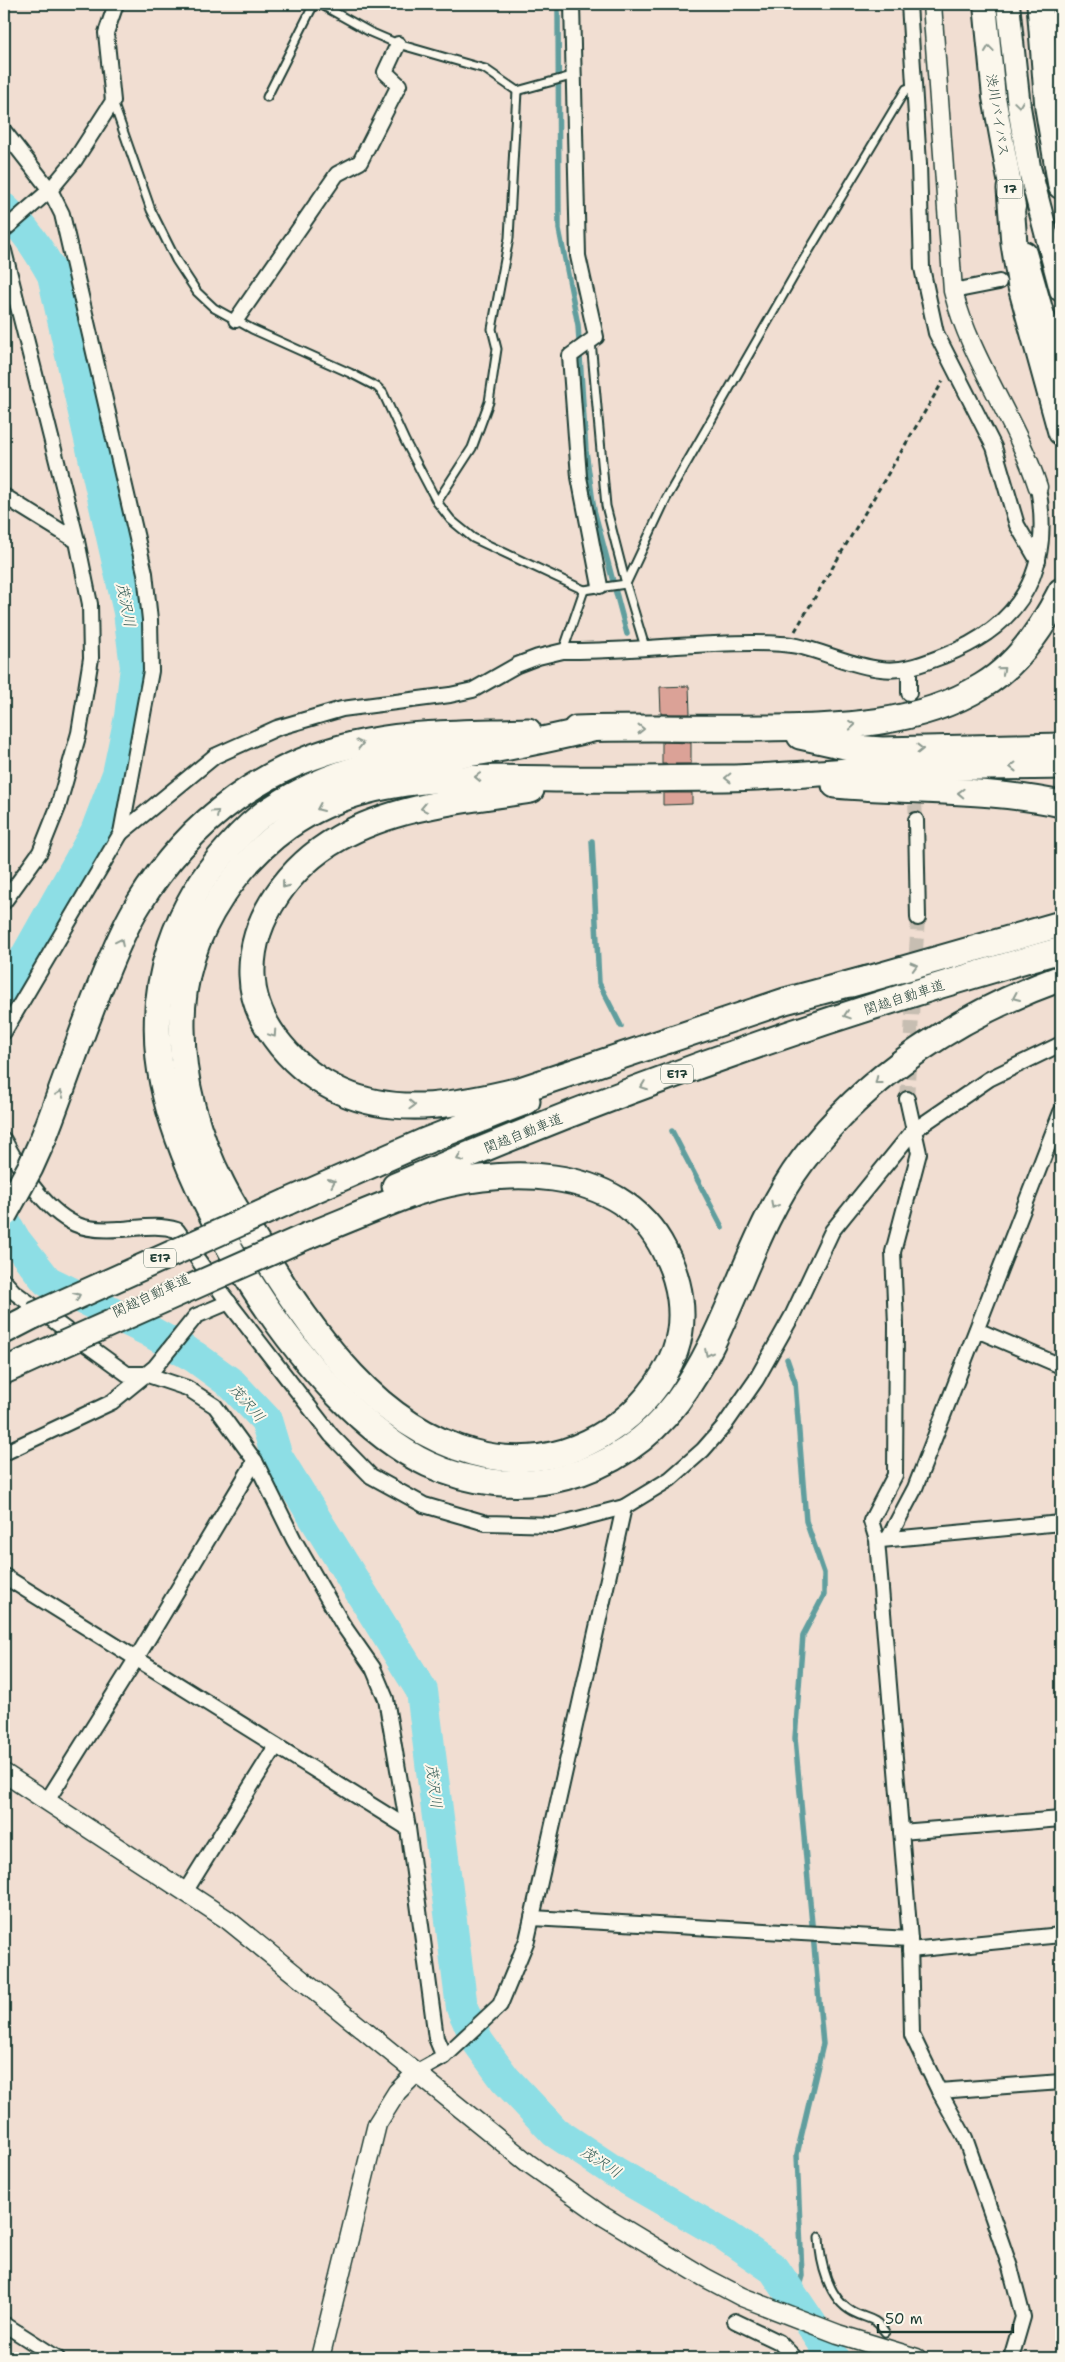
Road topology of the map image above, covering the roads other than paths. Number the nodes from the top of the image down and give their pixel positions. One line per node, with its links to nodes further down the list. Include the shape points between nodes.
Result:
1 (116, 4): 15 (street, via 106,33)
2 (314, 4): 14 (lane)
3 (320, 4): 10 (lane)
4 (572, 4): 11 (street)
5 (909, 4): 12 (street)
6 (932, 4): 24 (street)
7 (985, 4): 18 (highway, 渋川バイパス / 17, one-way to 7, via 994,97)
8 (1008, 4): 23 (highway, 渋川バイパス / 17, one-way to 23, via 1029,166)
9 (1040, 4): 17 (highway, via 1048,108)
10 (398, 44): 13 (lane, via 485,69); 25 (street, via 385,72 399,85 360,162 337,174)
11 (573, 75): 13 (lane); 26 (street, via 578,256 596,338)
12 (914, 86): 33 (street, via 922,268 936,333 994,447 1017,525); 34 (lane, via 906,89 798,269 666,499)
13 (517, 91): 31 (lane, via 509,238 492,329 497,349 489,402 472,448)
14 (267, 97)
15 (113, 101): 19 (street, via 74,160); 25 (lane, via 150,210 176,260 197,292 214,308)
16 (4, 131): 19 (street)
17 (1061, 186)
18 (1010, 189): 27 (highway, 渋川バイパス / 17, via 1019,232); 28 (highway, via 1021,288)
19 (47, 192): 20 (street); 50 (street, via 62,214 145,573 151,671)
20 (6, 228)
21 (4, 251): 32 (street)
22 (999, 282): 24 (street)
23 (1061, 290)
24 (953, 291): 29 (street, via 960,317 1028,456)
25 (236, 320): 31 (lane, via 377,387 383,393)
26 (591, 341): 34 (lane, via 606,506); 35 (street, via 570,356 579,477)
27 (1061, 368)
28 (1061, 432)
29 (1038, 487): 33 (street, via 1042,511)
30 (4, 496): 32 (street)
31 (437, 502): 36 (lane, via 451,520 473,538)
32 (77, 541): 51 (street, via 90,604 91,658 79,733 58,807 40,852)
33 (1038, 561): 40 (street, via 1031,581 998,626 970,646)
34 (625, 584): 35 (lane); 38 (lane)
35 (601, 586): 36 (lane)
36 (584, 590): 39 (lane)
37 (1061, 591): 42 (highway, one-way to 37, via 854,725 924,712 956,700 1007,666 1045,619)
38 (645, 646): 39 (street); 40 (street, via 787,645 856,665 882,670)
39 (563, 651): 50 (street, via 517,665 473,690 342,709 277,728 215,756)
40 (909, 669): 41 (street)
41 (909, 693)
42 (768, 728): 43 (highway, one-way to 42); 44 (highway, one-way to 44, via 828,743 882,750)
43 (592, 729): 55 (highway, one-way to 43, via 996,1006 945,1034 862,1093 828,1127 774,1204 703,1365 657,1427 627,1450 598,1466 562,1478 496,1483 463,1477 429,1464 396,1446 340,1399 314,1371 255,1289 229,1245 186,1159 163,1090 158,1053 161,974 185,908 210,869 242,832 268,810 301,791 340,774 379,763 496,750); 63 (highway, one-way to 43, bridge, via 43,1139 89,1014 137,906 163,868 219,810 251,786 286,767 325,752 367,742 476,733)
44 (1061, 746)
45 (1061, 766): 46 (highway, one-way to 46, via 886,769)
46 (762, 778): 47 (highway, one-way to 47); 48 (highway, one-way to 46, via 1035,798 887,790)
47 (593, 779): 56 (highway, one-way to 56, via 411,810 338,838 309,859 285,883 266,913 255,942 252,976 258,1006 272,1034 290,1056 314,1077 343,1093 408,1106 442,1106 520,1090 785,1001); 64 (highway, one-way to 64, via 466,776 385,785 346,796 279,832 253,855 210,913 187,975 182,1009 182,1044 195,1118 222,1184 278,1278 333,1355 390,1411 450,1447 513,1459 544,1457 574,1450 622,1422 643,1403 659,1380 675,1350 681,1322 680,1296 672,1265 658,1237 639,1214 614,1196 589,1185 528,1177 461,1182 418,1192)
48 (1061, 804)
49 (916, 820): 52 (street)
50 (121, 834): 57 (street)
51 (4, 902)
52 (918, 918)
53 (1061, 924): 56 (highway, 関越自動車道 / E17, one-way to 53)
54 (1061, 950): 64 (highway, 関越自動車道 / E17, one-way to 64, via 968,976 731,1054 440,1166)
55 (1061, 978)
56 (867, 979): 68 (highway, 関越自動車道 / E17, one-way to 56, bridge, via 423,1142 723,1028)
57 (4, 1032)
58 (1061, 1044): 61 (street, via 989,1079)
59 (907, 1099): 61 (street)
60 (1060, 1122): 67 (street)
61 (913, 1131): 76 (street, via 832,1231 792,1316 756,1380 724,1426 670,1479); 78 (street, via 919,1153 893,1252 895,1475 870,1521)
62 (4, 1140): 66 (street, via 35,1189 55,1211 75,1224 93,1229 151,1225 177,1230)
63 (4, 1215)
64 (305, 1231): 69 (highway, 関越自動車道 / E17)
65 (4, 1281): 73 (street, via 14,1292 127,1374)
66 (229, 1302): 73 (street, via 196,1316); 76 (street, via 330,1435 371,1476 424,1505 486,1523 555,1525)
67 (977, 1330): 71 (street); 78 (street, via 916,1488)
68 (4, 1331)
69 (58, 1343): 70 (highway, 関越自動車道 / E17); 72 (highway)
70 (4, 1366)
71 (1061, 1366)
72 (4, 1371)
73 (150, 1371): 74 (street, via 112,1402); 75 (street, via 187,1388 215,1406)
74 (4, 1453)
75 (255, 1461): 80 (street); 85 (street, via 294,1540 343,1625 373,1668 386,1699)
76 (624, 1507): 88 (street)
77 (1061, 1523): 78 (street)
78 (883, 1540): 86 (street)
79 (4, 1576): 80 (street)
80 (136, 1659): 81 (street); 83 (street)
81 (276, 1746): 85 (street); 87 (street)
82 (4, 1773): 83 (street)
83 (47, 1801): 87 (street)
84 (1061, 1819): 86 (street)
85 (408, 1828): 91 (street, via 436,2038)
86 (901, 1832): 90 (street)
87 (185, 1892): 92 (street, via 228,1920)
88 (532, 1918): 90 (street); 91 (street, via 527,1940 500,2004)
89 (1061, 1935): 90 (street)
90 (910, 1945): 94 (street, via 912,2035)
91 (444, 2057): 92 (street)
92 (417, 2072): 98 (street, via 528,2163 604,2216 704,2278 789,2317); 100 (street, via 397,2092 378,2124)
93 (1061, 2082): 94 (street)
94 (939, 2091): 103 (street, via 965,2138 1010,2266 1023,2318)
95 (819, 2237): 98 (lane, via 820,2254 836,2296 854,2312 878,2322)
96 (735, 2321): 101 (street, via 779,2342)
97 (4, 2324): 99 (street)
98 (879, 2339): 102 (street)
99 (57, 2358)
100 (320, 2358)
101 (796, 2358)
102 (917, 2358)
103 (1011, 2358)

